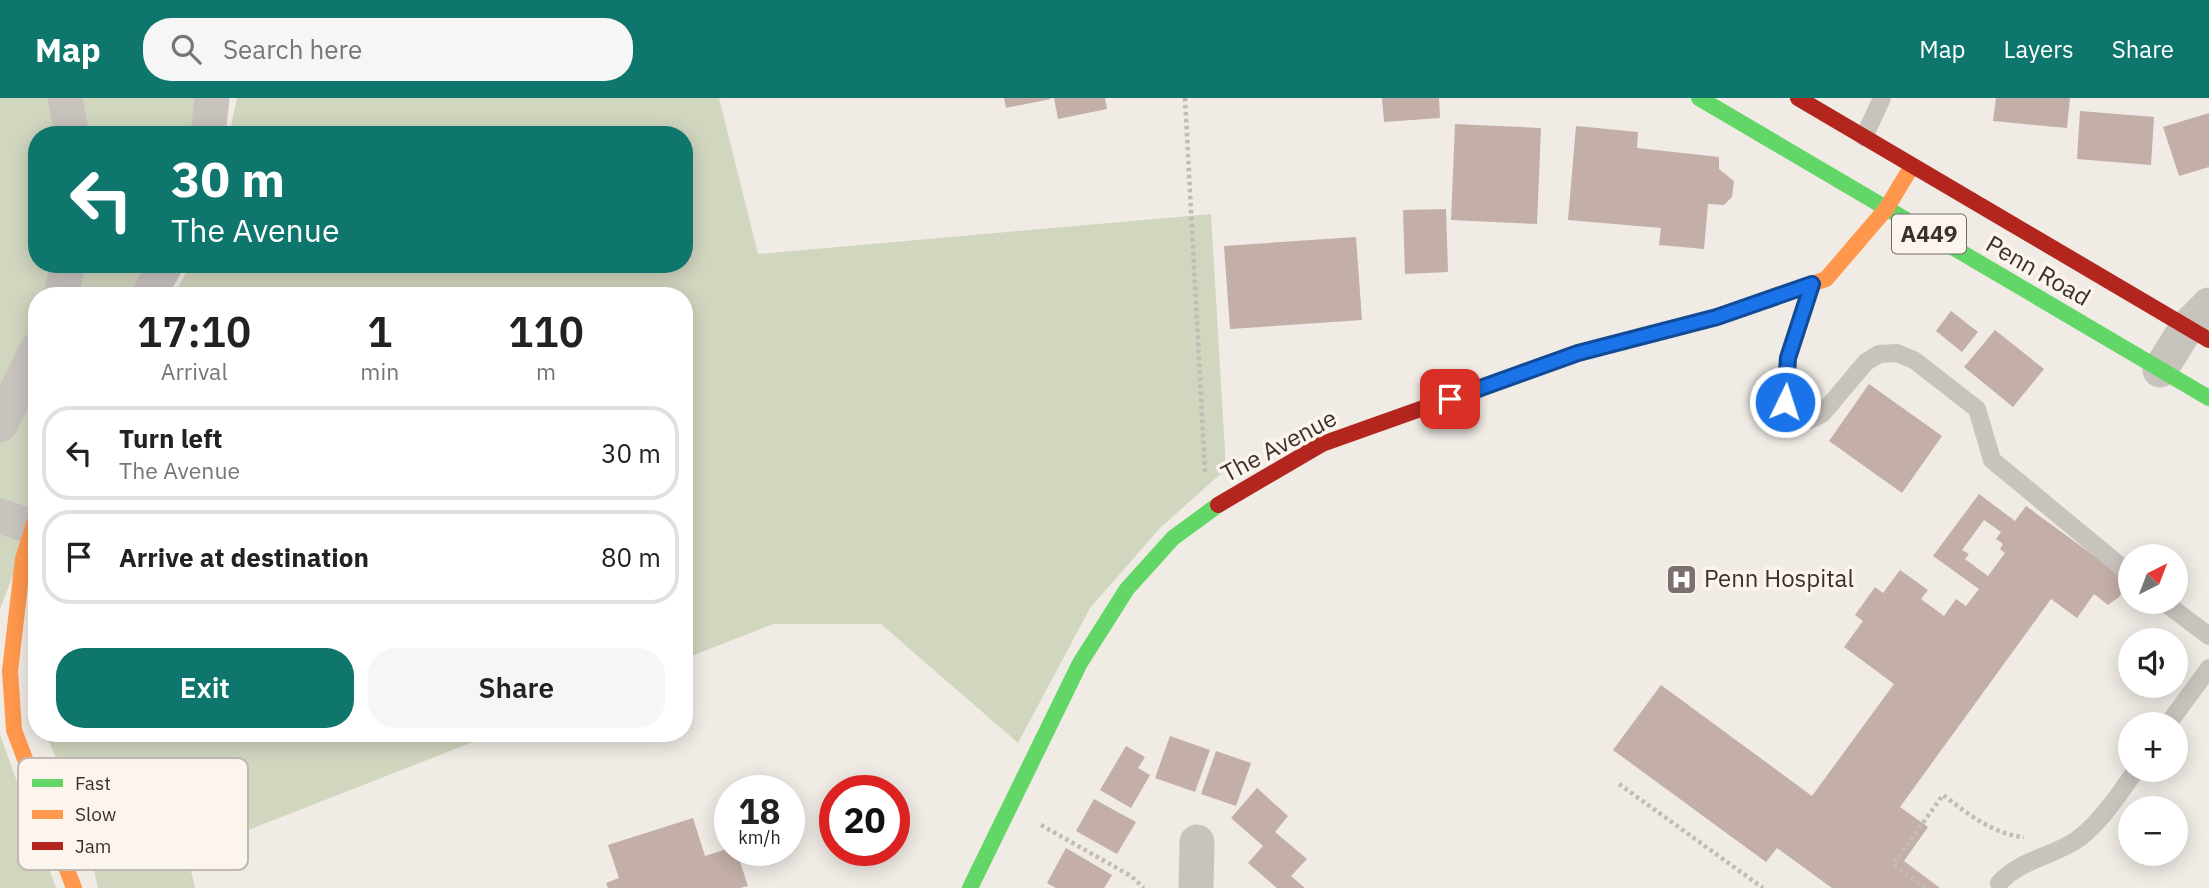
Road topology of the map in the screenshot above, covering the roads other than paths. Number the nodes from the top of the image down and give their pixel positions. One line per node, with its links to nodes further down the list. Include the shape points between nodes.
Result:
1 (65, 98): 6 (street)
2 (212, 98): 7 (street)
3 (1699, 98): 10 (main road, Penn Road / A449)
4 (1798, 98): 8 (main road, Penn Road / A449)
5 (1882, 98): 8 (lane)
6 (70, 126)
7 (209, 126)
8 (1864, 137): 9 (main road, Penn Road / A449)
9 (1912, 166): 10 (main road, The Avenue); 12 (main road, Penn Road / A449)
10 (1886, 209): 11 (main road, The Avenue, via 1826,279); 14 (main road, Penn Road / A449)
11 (1812, 284): 20 (lane, via 1788,358 1785,402 1795,416 1809,420 1822,414 1866,362 1879,355 1897,353 1914,360 1977,409 1992,460); 31 (main road, The Avenue, via 1717,317 1578,353 1322,444 1209,511 1173,538 1127,589 1080,663)
12 (2202, 324): 14 (street)
13 (28, 367): 16 (street)
14 (2160, 370): 15 (main road, Penn Road / A449)
15 (2209, 398)
16 (0, 425)
17 (0, 516): 18 (street)
18 (28, 520)
19 (28, 543): 25 (main road, via 10,671 14,730)
20 (2118, 564)
21 (2180, 614): 22 (lane)
22 (2209, 636)
23 (2209, 668): 24 (lane)
24 (2177, 712)
25 (25, 758)
26 (2127, 782): 29 (lane, via 2076,840 2012,870)
27 (1197, 842): 32 (street)
28 (67, 870): 30 (main road)
29 (1999, 883)
30 (74, 888)
31 (970, 888)
32 (1196, 888)

